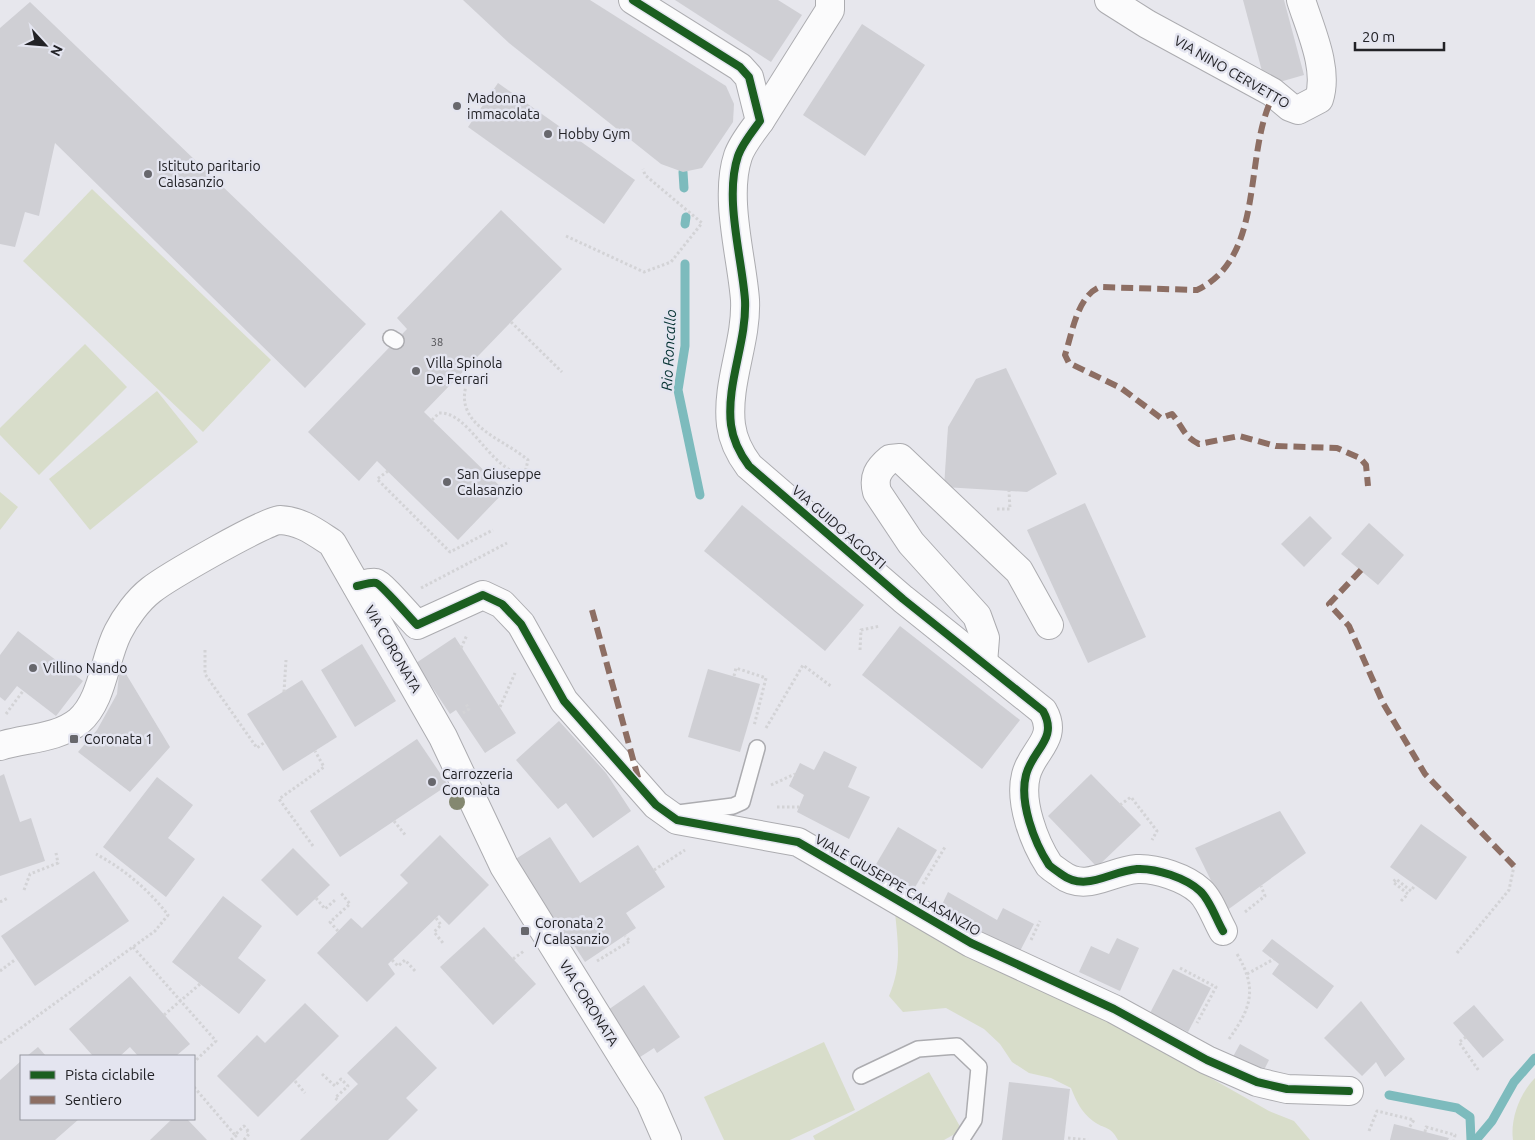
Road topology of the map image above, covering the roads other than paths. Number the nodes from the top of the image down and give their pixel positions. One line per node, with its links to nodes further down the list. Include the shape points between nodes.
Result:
1 (634, 0): 5 (street, via 740,67 749,77)
2 (830, 0): 5 (street, VIA GUIDO AGOSTI, via 830,10)
3 (1109, 0): 4 (street, VIA NINO CERVETTO, via 1298,110 1319,99 1322,89 1320,67)
4 (1301, 0)
5 (760, 121): 8 (street, VIA GUIDO AGOSTI, via 738,157 734,181 734,222 745,301 731,424 739,452 748,466)
6 (357, 586): 9 (street, VIA CORONATA, via 332,543 307,526 278,520 240,537 150,591 134,608 118,632 90,709 78,722 60,732); 11 (street, VIALE GIUSEPPE CALASANZIO, via 374,582 382,585 417,625 483,595 502,604 521,624 564,701); 15 (street, VIA CORONATA, via 443,737 504,866 650,1101)
7 (1049, 625): 8 (street, via 1019,571 900,458 890,459 876,474 877,492 911,543 977,616 985,638)
8 (982, 663): 12 (street, VIA GUIDO AGOSTI, via 1043,711 1049,722 1048,734 1026,773 1023,789 1025,808 1050,866 1067,879 1094,882 1136,869 1170,876 1201,891)
9 (0, 746)
10 (758, 748): 11 (lane, via 744,798 738,805 683,811)
11 (669, 816): 14 (street, VIALE GIUSEPPE CALASANZIO, via 798,842 970,943 1114,1009 1196,1054 1257,1082 1287,1089)
12 (1223, 931)
13 (861, 1076): 16 (lane, via 918,1049 957,1046 979,1067 974,1120)
14 (1349, 1090)
15 (667, 1140)
16 (961, 1140)

